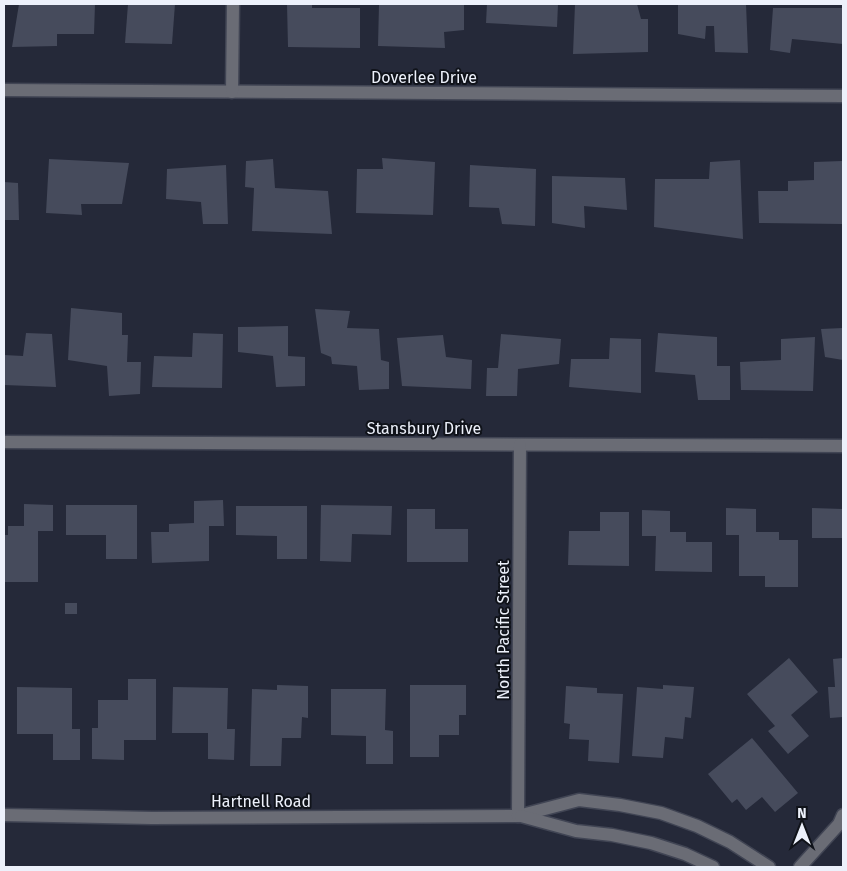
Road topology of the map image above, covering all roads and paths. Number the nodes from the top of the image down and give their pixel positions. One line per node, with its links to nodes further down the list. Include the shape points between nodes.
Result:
1 (233, 4): 3 (street)
2 (4, 90): 3 (street, Doverlee Drive)
3 (232, 92): 4 (street, Doverlee Drive)
4 (843, 96)
5 (4, 442): 6 (street, Stansbury Drive)
6 (520, 445): 7 (street, Stansbury Drive); 10 (street, North Pacific Street)
7 (843, 446)
8 (4, 815): 10 (street, Hartnell Road, via 152,818)
9 (843, 815): 13 (street, via 839,824)
10 (518, 816): 11 (street, Hartnell Road, via 576,831 651,843); 12 (street, Hartnell Road, via 578,800 660,813 730,842)
11 (714, 867)
12 (769, 867)
13 (800, 867)

